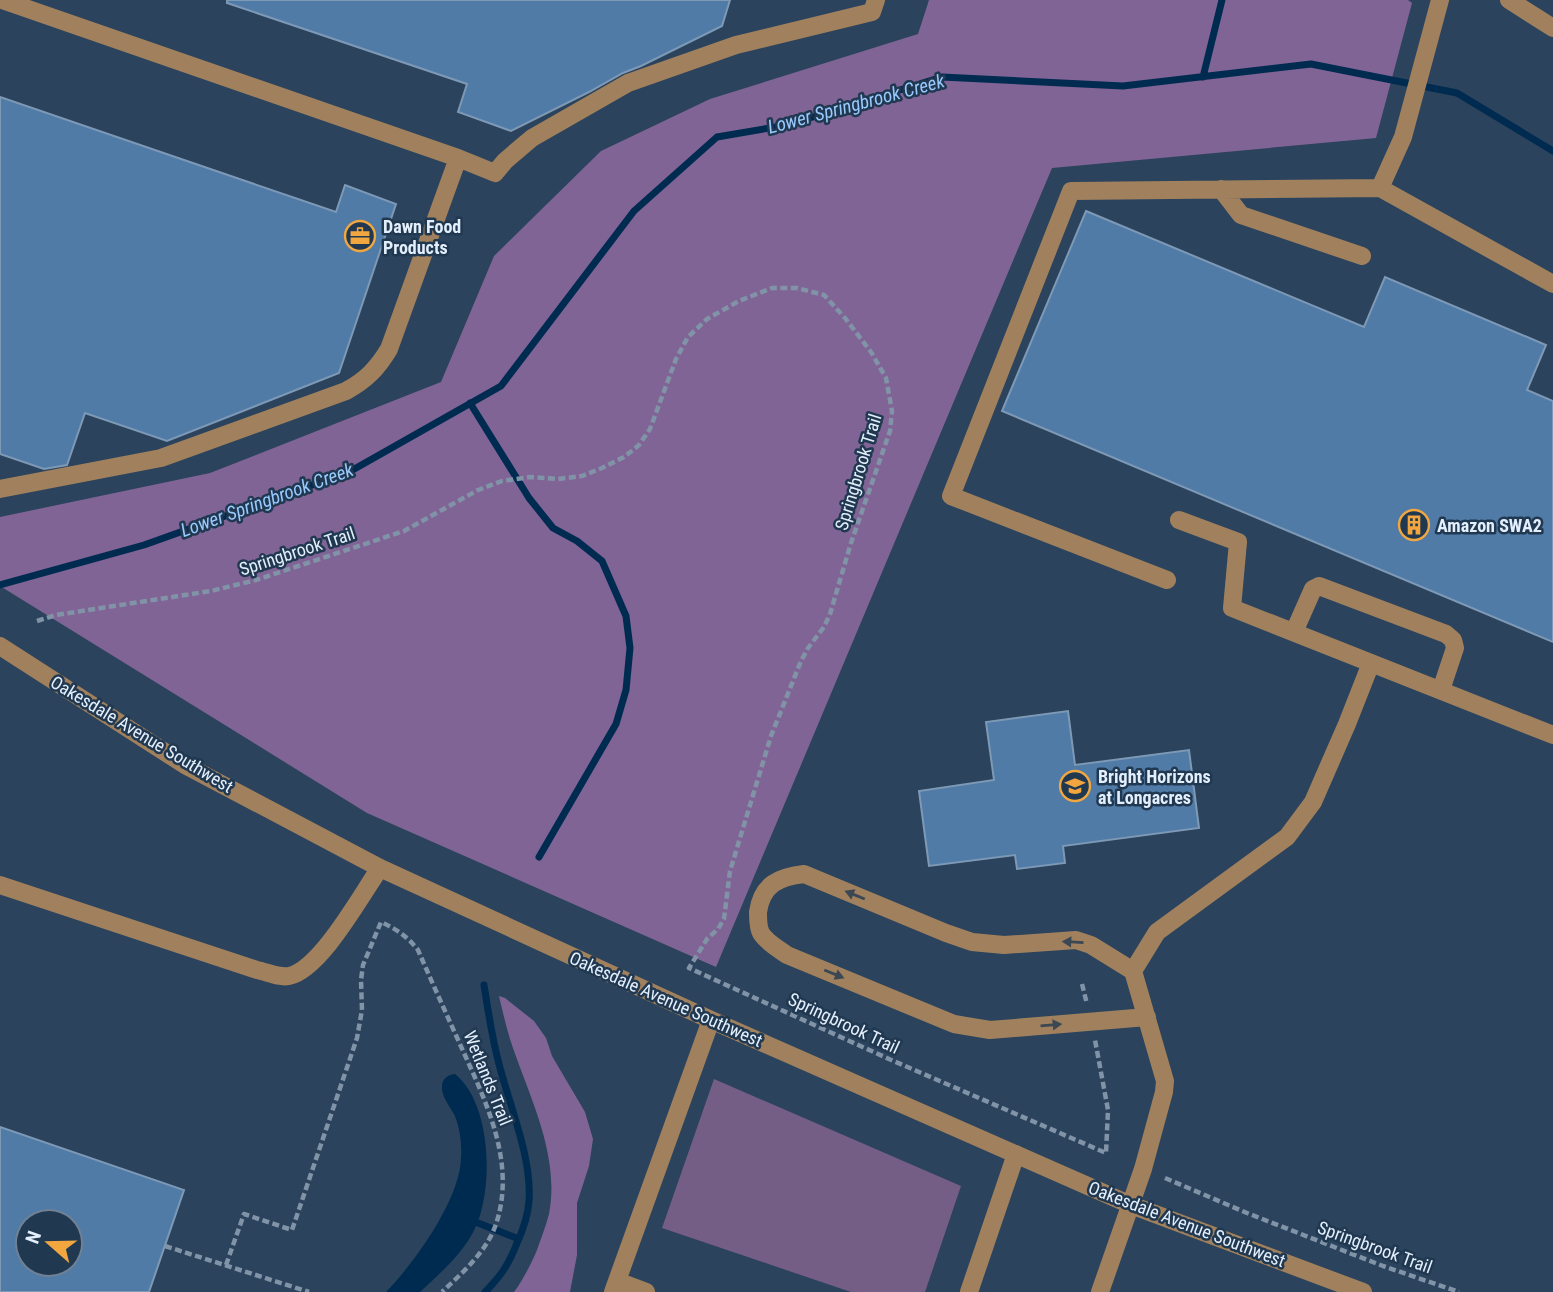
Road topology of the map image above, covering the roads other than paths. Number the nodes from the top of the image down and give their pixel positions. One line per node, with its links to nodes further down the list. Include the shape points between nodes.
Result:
1 (2, 0): 6 (street)
2 (876, 0): 6 (street, via 872,12 736,45 628,83 532,138 495,173)
3 (1440, 0): 7 (street, via 1403,137)
4 (1509, 0): 5 (street)
5 (1553, 29)
6 (458, 158): 11 (street, via 389,349 364,381 161,458)
7 (1380, 188): 8 (street); 10 (street)
8 (1221, 189): 9 (street, via 1241,215); 13 (street, via 1071,191 951,496)
9 (1362, 256)
10 (1553, 284)
11 (0, 489)
12 (1179, 520): 14 (street, via 1238,542 1232,608)
13 (1167, 580)
14 (1294, 632): 16 (street); 17 (street, via 1312,589 1319,586 1446,634 1455,648)
15 (5, 649): 19 (street, Oakesdale Avenue Southwest, via 185,765)
16 (1371, 663): 17 (street); 21 (street, via 1313,803 1287,837 1157,932)
17 (1441, 690): 18 (street)
18 (1553, 735)
19 (380, 868): 20 (street, via 334,937 305,968 286,977); 23 (street, Oakesdale Avenue Southwest)
20 (0, 885)
21 (1133, 971): 22 (street); 22 (street, one-way to 22, via 1076,940 1004,945 972,942 804,874 787,876 770,886 760,900 761,933 787,955 954,1024 990,1030)
22 (1147, 1017): 25 (street, via 1165,1081)
23 (711, 1020): 24 (street, Oakesdale Avenue Southwest); 26 (street)
24 (1016, 1154): 25 (street, Oakesdale Avenue Southwest); 28 (street)
25 (1131, 1205): 29 (street); 30 (street, Oakesdale Avenue Southwest)
26 (615, 1287): 27 (street)
27 (646, 1292)
28 (970, 1292)
29 (1100, 1292)
30 (1363, 1292)

